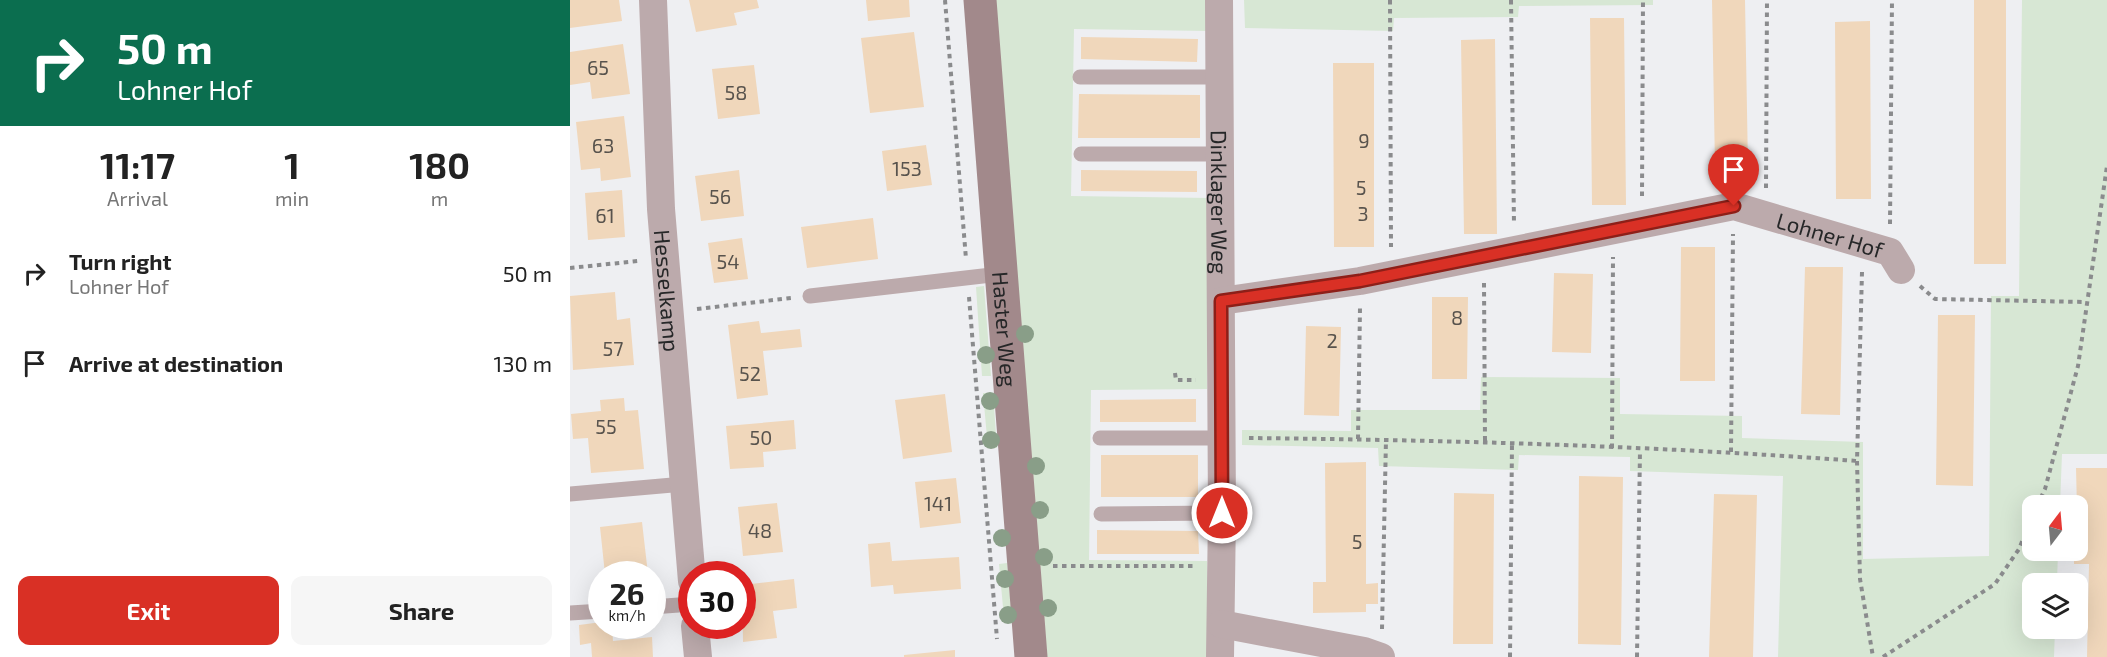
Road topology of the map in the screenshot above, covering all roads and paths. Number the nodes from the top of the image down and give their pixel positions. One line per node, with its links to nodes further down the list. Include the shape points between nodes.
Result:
1 (653, 0): 22 (street, Hesselkamp)
2 (945, 0): 27 (path)
3 (980, 0): 25 (street, Haster Weg)
4 (1219, 0): 11 (street, Dinklager Weg)
5 (1390, 0): 26 (path)
6 (1511, 0): 20 (path)
7 (1643, 0): 17 (path)
8 (1767, 0): 16 (path)
9 (1892, 0): 23 (path)
10 (1080, 77): 11 (lane)
11 (1220, 77): 13 (street, Dinklager Weg)
12 (1081, 154): 13 (lane)
13 (1220, 154): 30 (street, Dinklager Weg)
14 (2107, 166): 31 (path)
15 (1734, 206): 16 (street, Lohner Hof); 17 (street, Lohner Hof); 41 (path)
16 (1767, 215): 19 (street, Lohner Hof)
17 (1642, 224): 18 (street, Lohner Hof)
18 (1613, 231): 20 (street, Lohner Hof); 39 (path)
19 (1863, 244): 23 (street, Lohner Hof); 42 (path)
20 (1514, 251): 21 (street, Lohner Hof)
21 (1484, 258): 26 (street, Lohner Hof); 37 (path)
22 (665, 259): 24 (path); 32 (street, Hesselkamp)
23 (1895, 261): 31 (path, via 1935,299)
24 (570, 268)
25 (1000, 274): 27 (lane); 59 (street, Haster Weg)
26 (1391, 275): 28 (street, Lohner Hof)
27 (968, 276): 29 (lane); 57 (path)
28 (1360, 281): 30 (street, Lohner Hof); 35 (path)
29 (810, 296): 32 (path)
30 (1221, 301): 34 (street, Dinklager Weg)
31 (2085, 302): 45 (path, via 2078,366)
32 (669, 312): 43 (street, Hesselkamp)
33 (1100, 438): 34 (lane)
34 (1222, 438): 35 (path); 46 (street, Dinklager Weg)
35 (1358, 439): 36 (path)
36 (1386, 439): 37 (path); 56 (path)
37 (1485, 442): 38 (path)
38 (1512, 443): 39 (path); 61 (path)
39 (1612, 448): 40 (path)
40 (1640, 450): 41 (path); 62 (path)
41 (1731, 452): 42 (path)
42 (1857, 461): 63 (path, via 1860,579)
43 (684, 484): 44 (lane); 49 (street, Hesselkamp)
44 (570, 494)
45 (2042, 495)
46 (1222, 513): 47 (lane); 50 (street, Dinklager Weg)
47 (1101, 514)
48 (2022, 542): 64 (path, via 1995,584)
49 (690, 561)
50 (1221, 566): 51 (path); 54 (street, Dinklager Weg)
51 (1055, 567)
52 (588, 612): 53 (lane)
53 (570, 613)
54 (1221, 624): 56 (street, via 1364,651); 60 (street, Dinklager Weg)
55 (696, 639): 58 (street)
56 (1382, 645)
57 (998, 648)
58 (698, 657)
59 (1031, 657)
60 (1220, 657)
61 (1510, 657)
62 (1637, 657)
63 (1872, 657)
64 (1883, 657)

